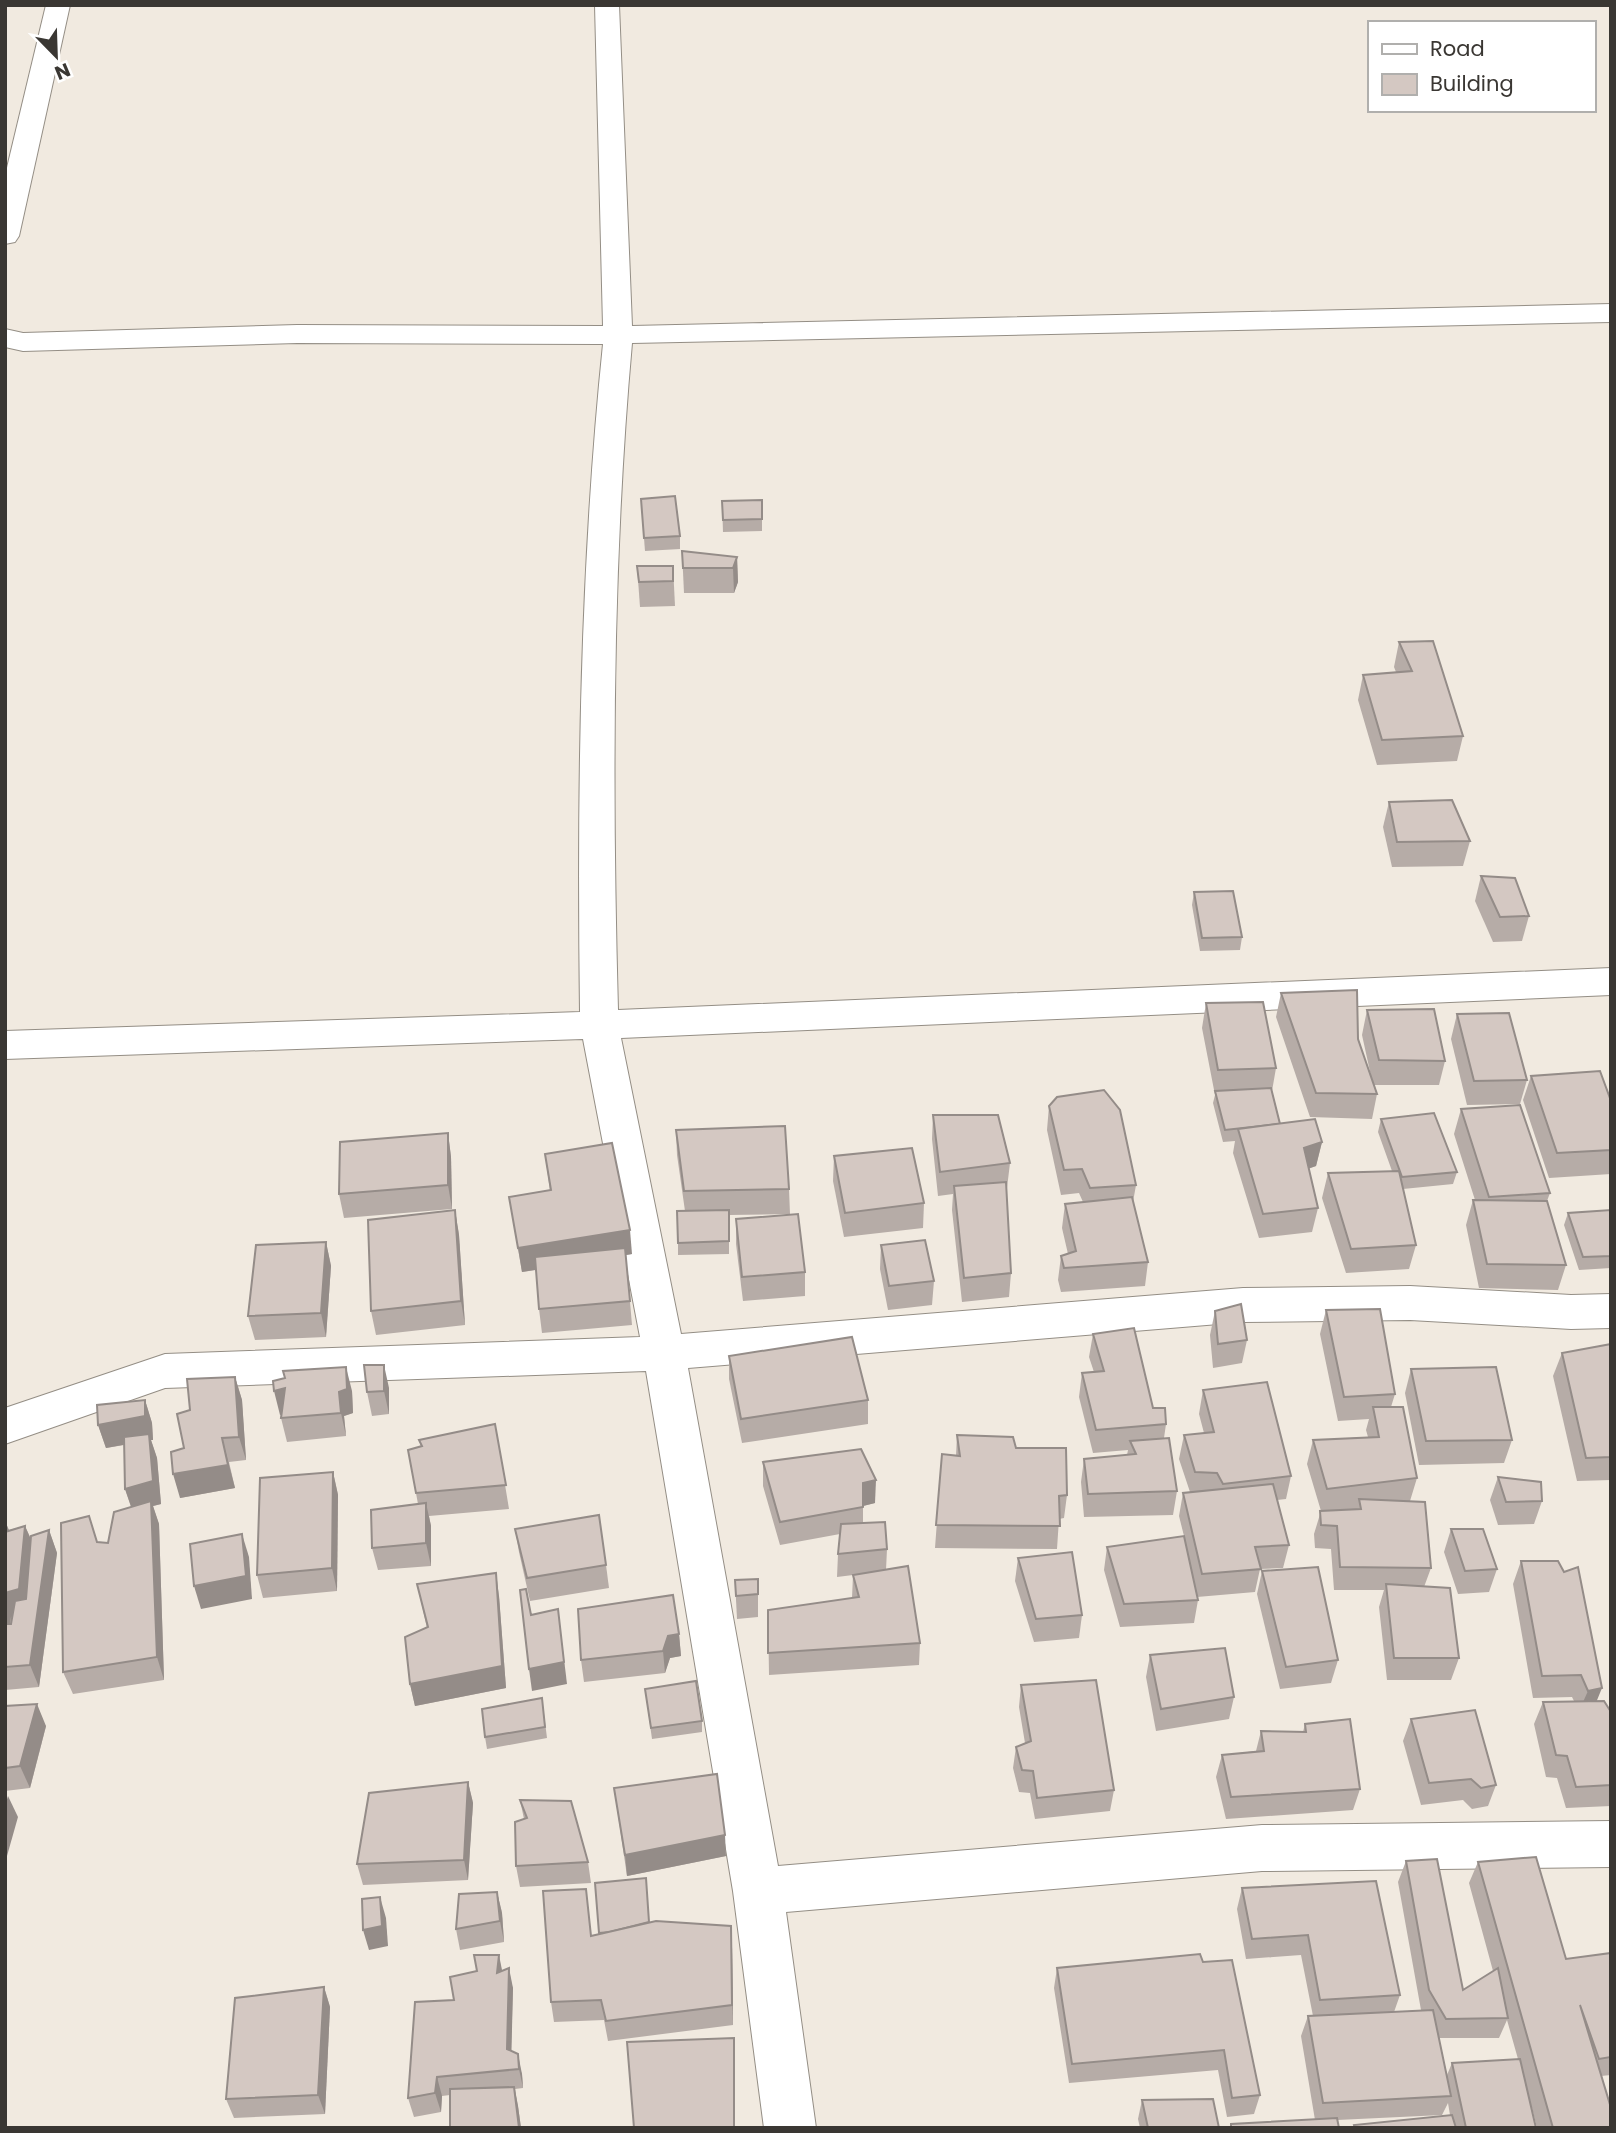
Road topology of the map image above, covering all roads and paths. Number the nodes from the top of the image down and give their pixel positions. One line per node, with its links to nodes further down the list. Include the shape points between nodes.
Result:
1 (58, 5): 3 (street)
2 (607, 5): 5 (street)
3 (5, 236)
4 (1611, 313): 5 (street)
5 (618, 335): 6 (street, via 297,334 23,342); 8 (street, via 607,450 599,666)
6 (5, 338)
7 (1611, 982): 8 (street)
8 (599, 1025): 9 (street); 11 (street)
9 (5, 1045)
10 (1611, 1311): 11 (street, via 1410,1303 1243,1305)
11 (664, 1353): 12 (street, via 165,1371); 14 (street)
12 (5, 1426)
13 (1611, 1844): 14 (street, via 1262,1848)
14 (758, 1891): 15 (street)
15 (790, 2128)

